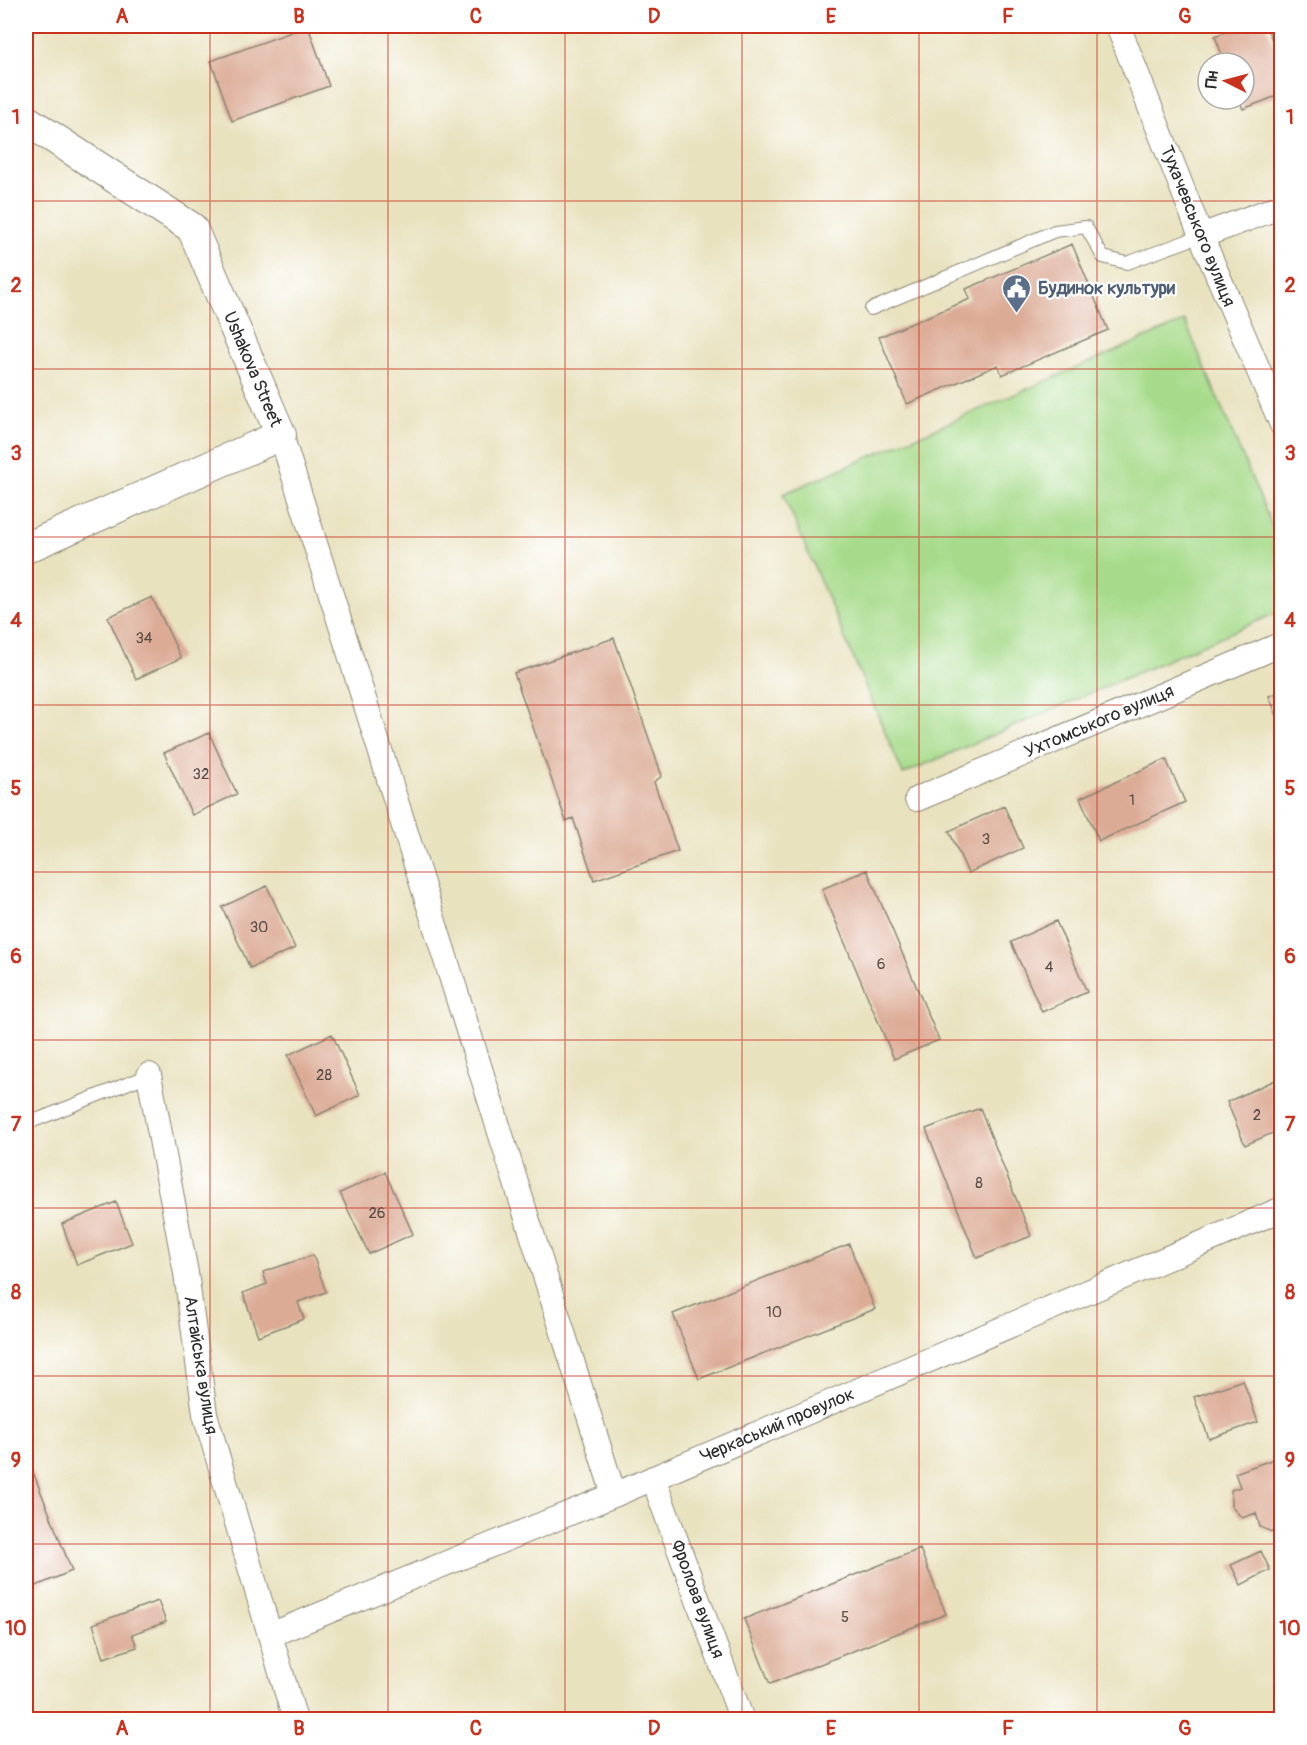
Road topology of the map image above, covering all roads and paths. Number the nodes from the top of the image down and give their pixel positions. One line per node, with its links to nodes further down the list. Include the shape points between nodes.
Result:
1 (1118, 26): 4 (street, Тухачевського вулиця)
2 (26, 120): 7 (street, Ushakova Street, via 192,228)
3 (1281, 206): 4 (street)
4 (1201, 236): 5 (lane, via 1127,263 1103,256 1086,227 1055,231); 6 (street, Тухачевського вулиця)
5 (871, 309)
6 (1281, 425)
7 (281, 435): 8 (street, Ushakova Street); 15 (street)
8 (26, 548)
9 (1281, 644): 10 (street, Ухтомського вулиця)
10 (917, 799)
11 (149, 1075): 12 (lane); 16 (street, Алтайська вулиця, via 186,1273 205,1414)
12 (26, 1124)
13 (1281, 1209): 14 (street, Черкаський провулок)
14 (653, 1478): 15 (street, Черкаський провулок); 18 (street, Фролова вулиця)
15 (614, 1495): 16 (street, Черкаський провулок)
16 (270, 1635): 17 (street, Алтайська вулиця)
17 (295, 1719)
18 (742, 1719)

